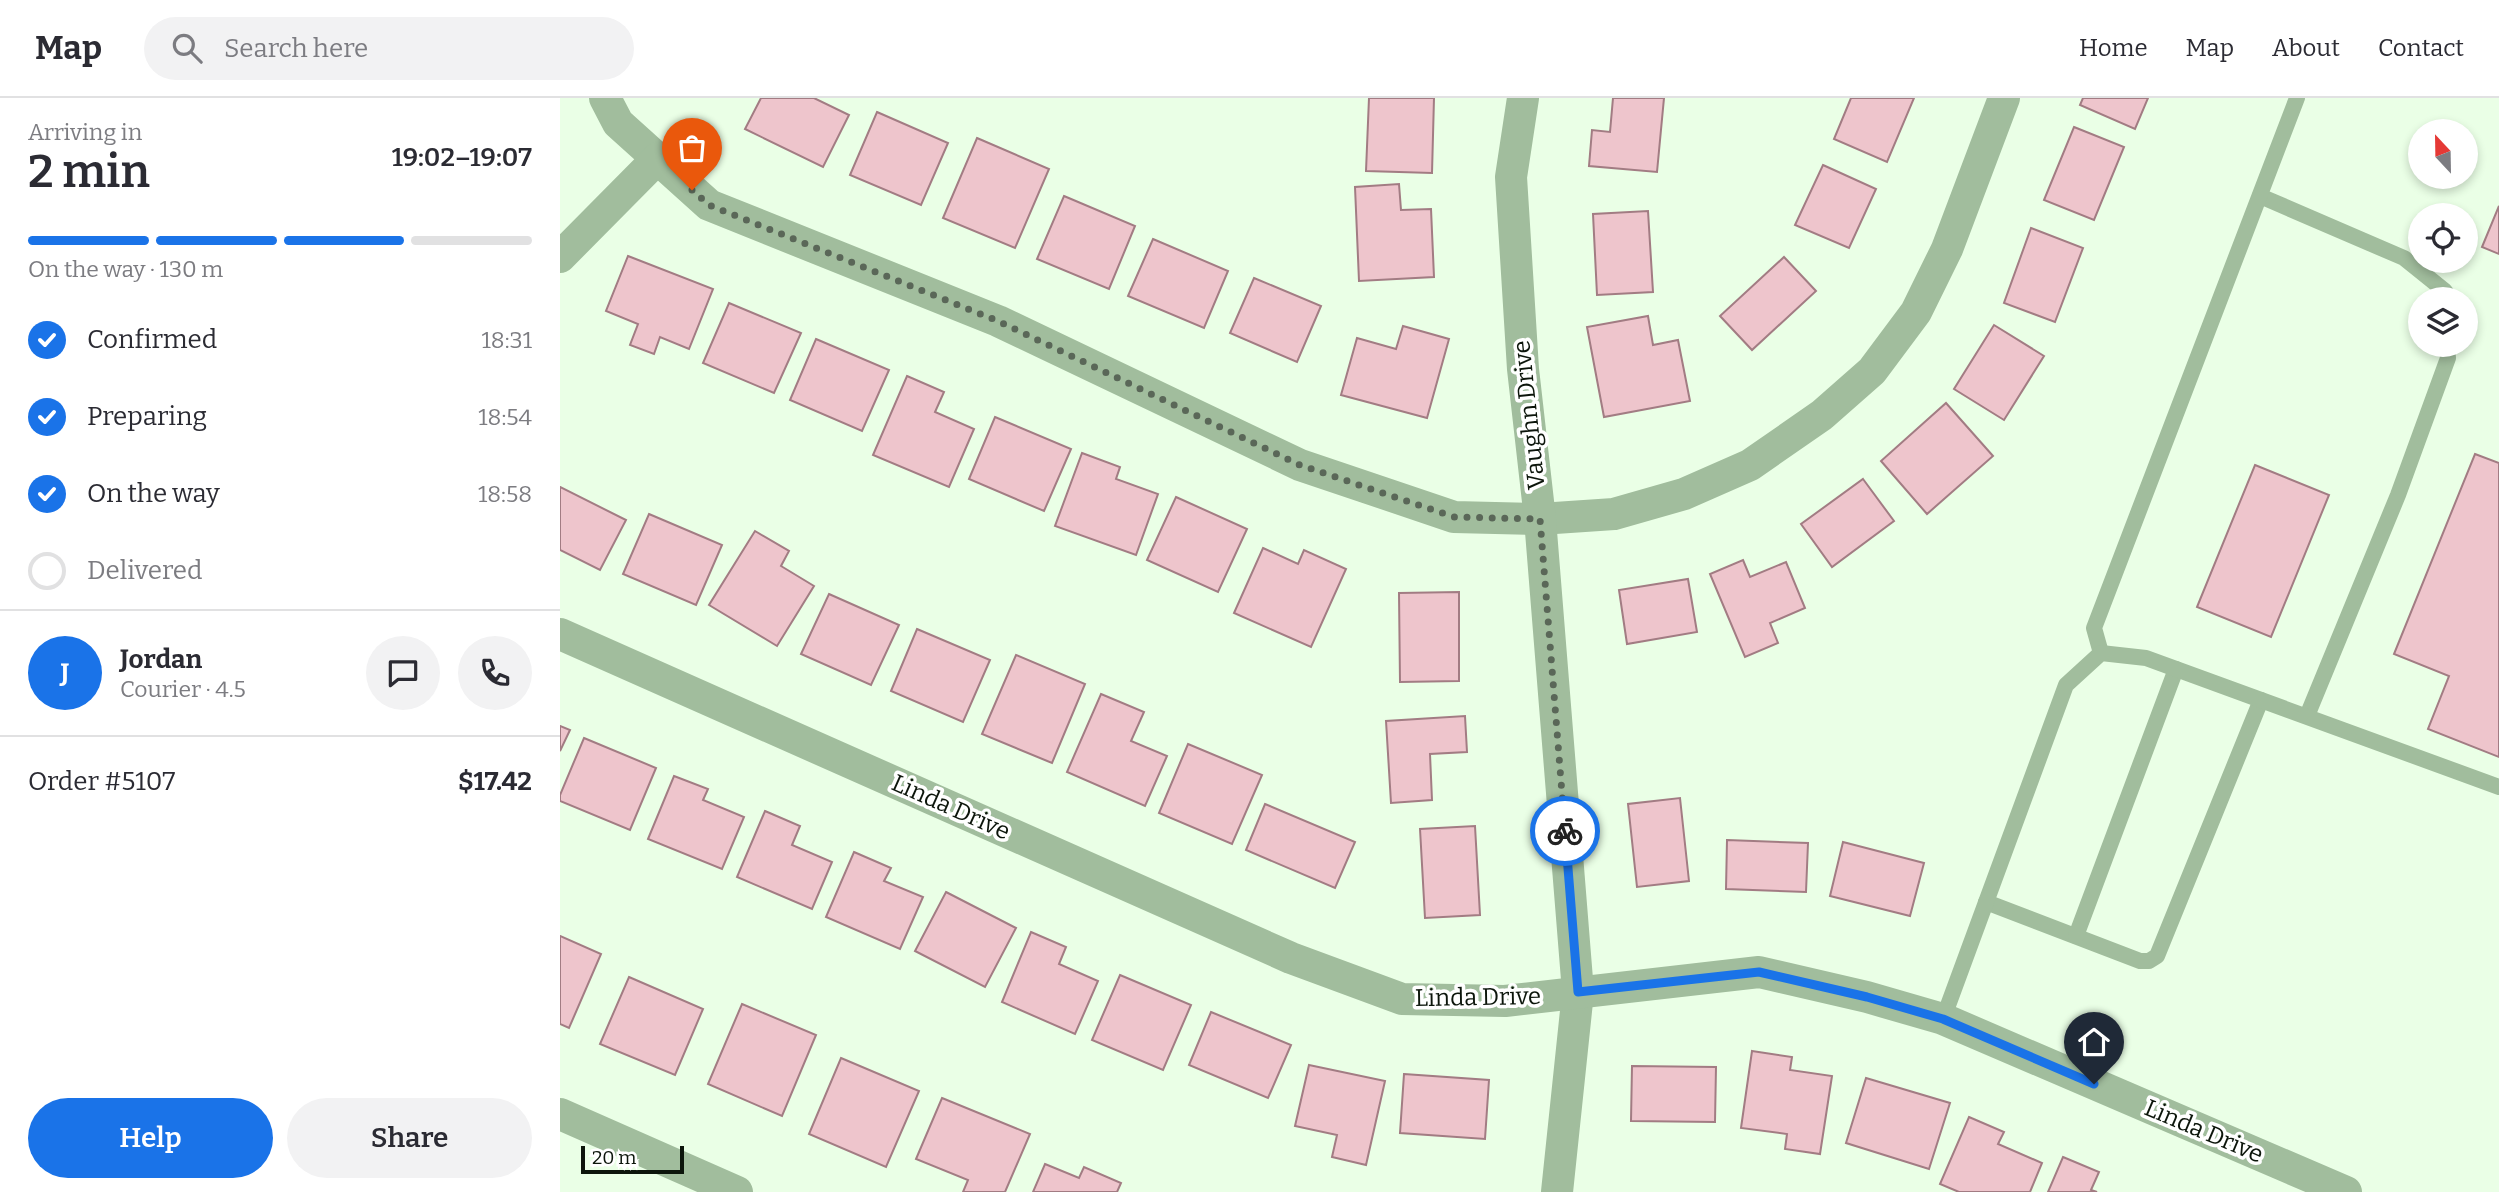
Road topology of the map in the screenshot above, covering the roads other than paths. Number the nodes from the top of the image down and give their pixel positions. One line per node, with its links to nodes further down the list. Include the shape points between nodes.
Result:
1 (605, 98): 5 (street, via 618,123)
2 (1523, 98): 10 (street, Vaughn Drive, via 1511,177 1523,369)
3 (2004, 98): 10 (street, via 1947,250 1916,312 1872,371 1822,415 1750,465 1684,494 1614,514)
4 (2297, 98): 6 (lane)
5 (658, 158): 7 (street); 10 (street, via 709,205 998,321 1300,465 1454,517)
6 (2260, 195): 8 (lane, via 2404,258); 12 (lane, via 2094,628)
7 (560, 257)
8 (2441, 287)
9 (2448, 357): 15 (lane, via 2398,495)
10 (1540, 519): 19 (street, Vaughn Drive)
11 (560, 634): 19 (street, Linda Drive, via 1291,958 1402,999 1505,1001)
12 (2101, 653): 13 (lane, via 2146,658); 17 (lane, via 2067,685)
13 (2176, 669): 14 (lane); 18 (lane)
14 (2261, 700): 15 (lane); 18 (lane, via 2157,956 2140,961)
15 (2307, 716): 16 (lane)
16 (2499, 786)
17 (1986, 902): 18 (lane); 20 (lane)
18 (2076, 936)
19 (1578, 992): 20 (street, Linda Drive, via 1759,972); 23 (street, Vaughn Drive)
20 (1943, 1019): 24 (street, Linda Drive)
21 (560, 1114): 22 (street)
22 (737, 1192)
23 (1557, 1192)
24 (2346, 1192)

